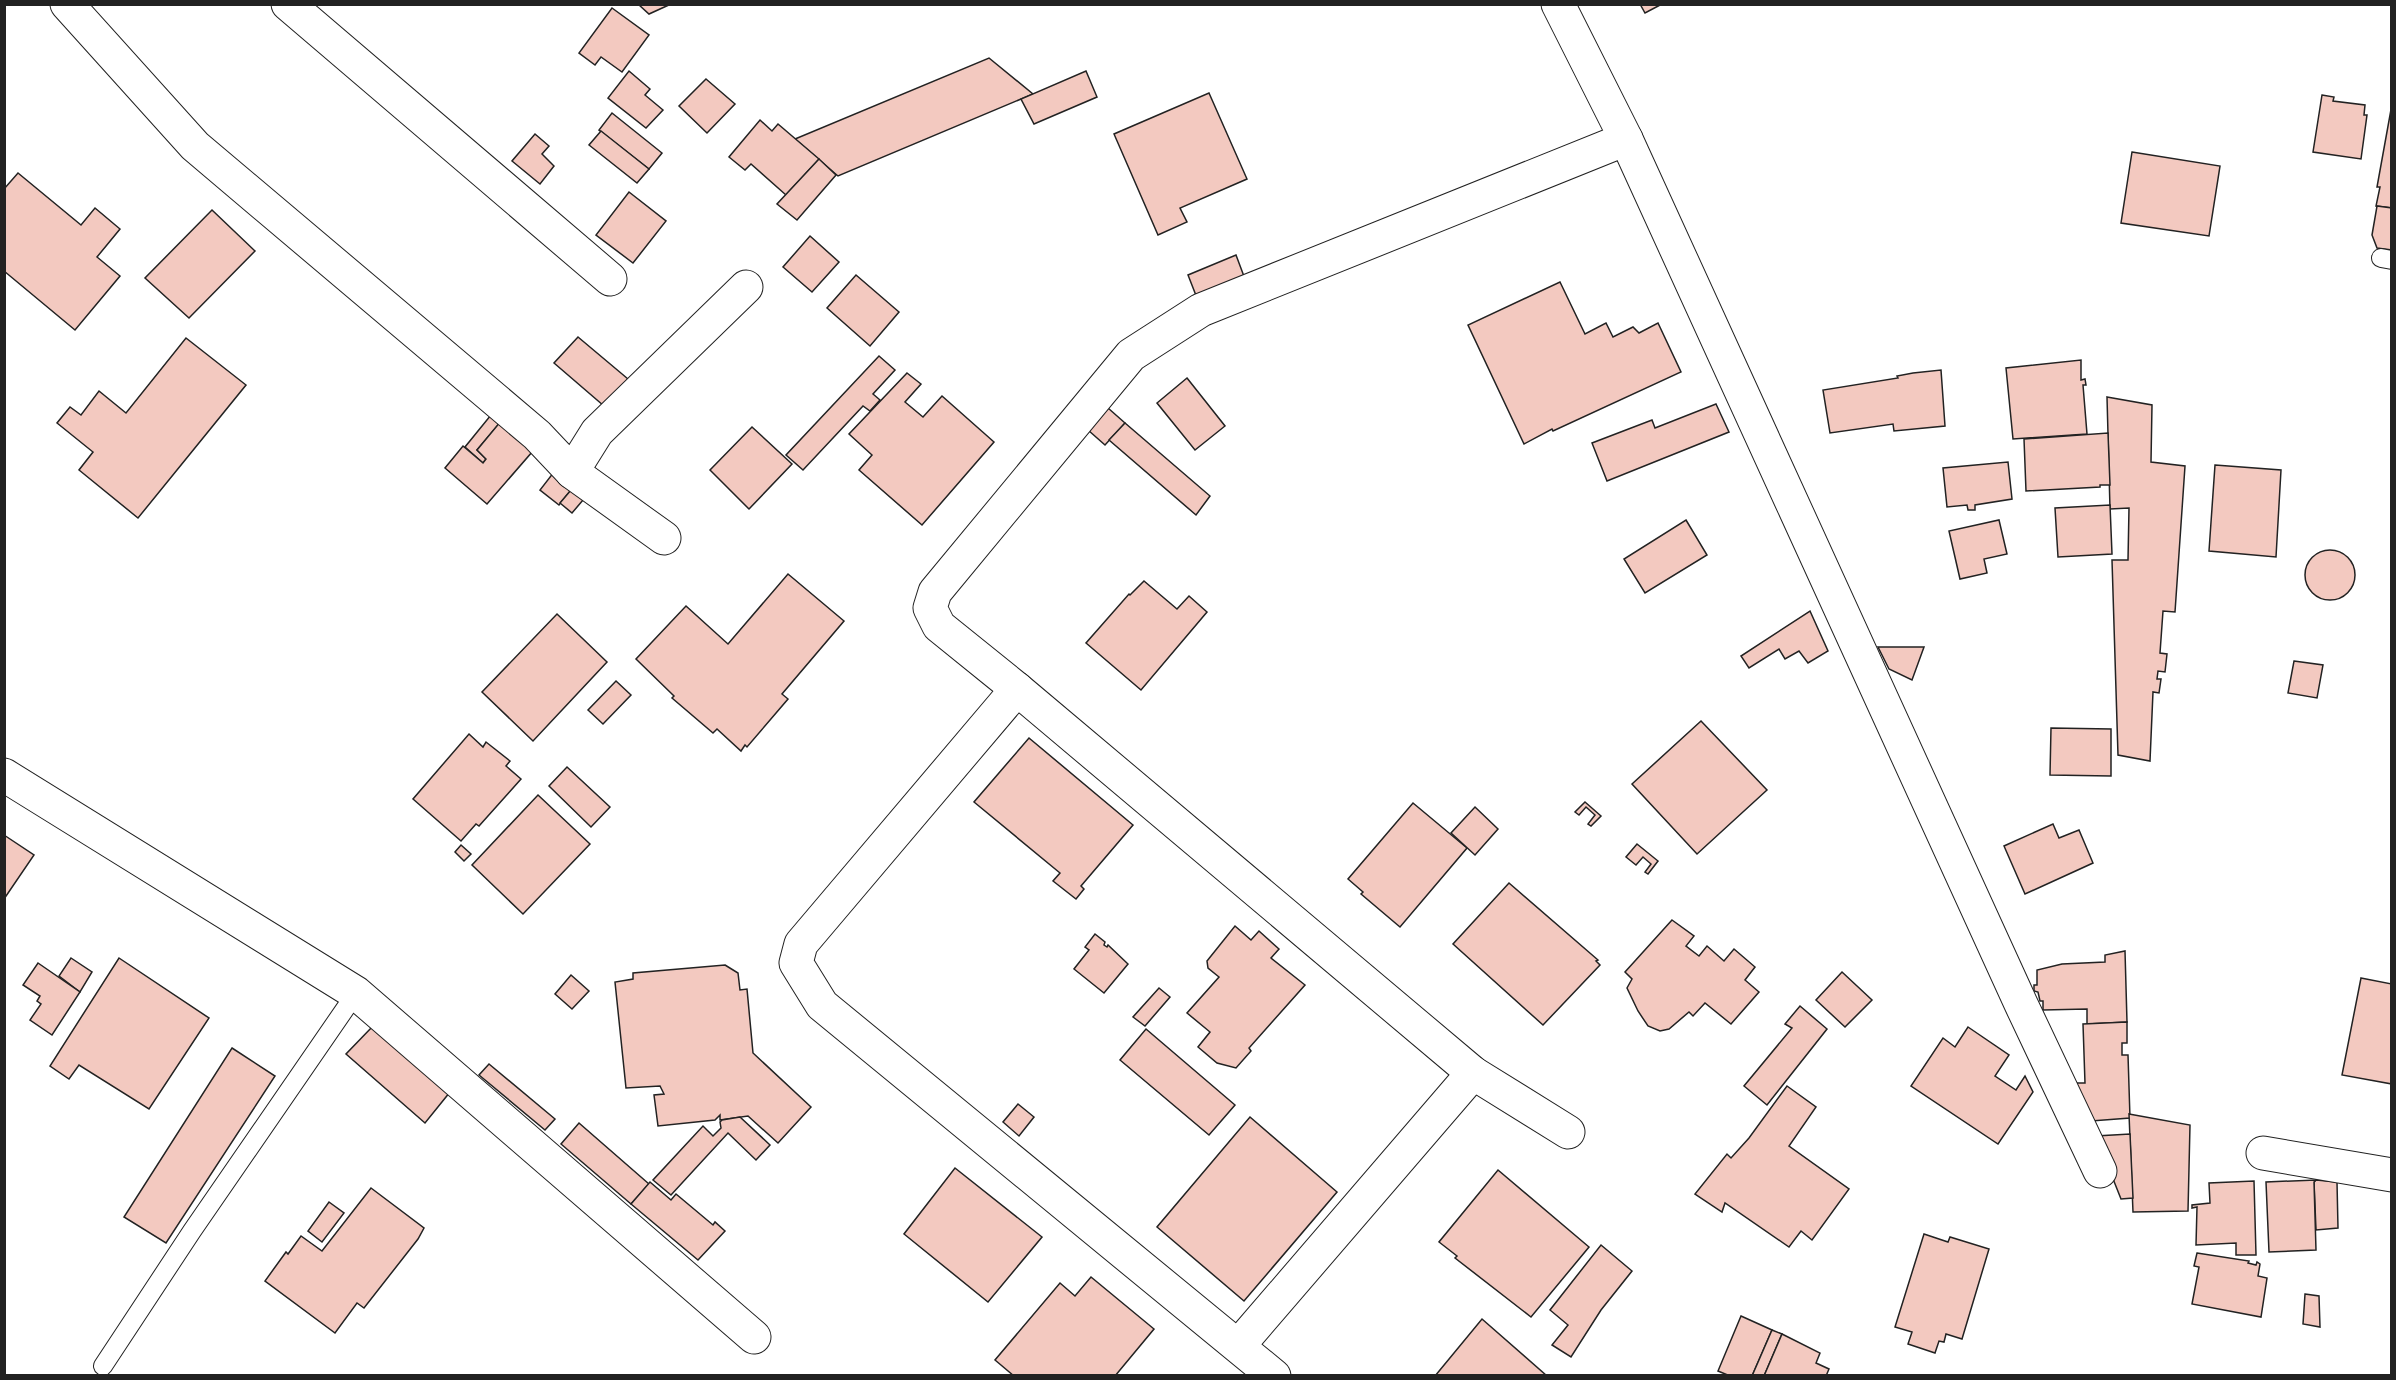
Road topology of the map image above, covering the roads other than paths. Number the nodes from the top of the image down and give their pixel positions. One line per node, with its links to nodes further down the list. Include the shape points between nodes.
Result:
1 (67, 4): 7 (street, via 195,146 537,435)
2 (288, 4): 5 (street)
3 (1558, 4): 4 (street)
4 (1626, 139): 9 (street, via 1201,310 1131,355 935,592 930,608 939,626); 15 (street)
5 (610, 279)
6 (746, 287): 7 (street, via 597,432)
7 (572, 472): 8 (street)
8 (664, 538)
9 (1017, 689): 12 (street); 18 (street, via 801,944 796,963 822,1005)
10 (4, 775): 11 (street)
11 (356, 993): 17 (street); 19 (lane)
12 (1473, 1073): 13 (street); 18 (street)
13 (1568, 1132)
14 (2263, 1153): 16 (street)
15 (2100, 1171)
16 (2391, 1175)
17 (754, 1337)
18 (1239, 1346): 20 (street)
19 (104, 1366)
20 (1274, 1376)

